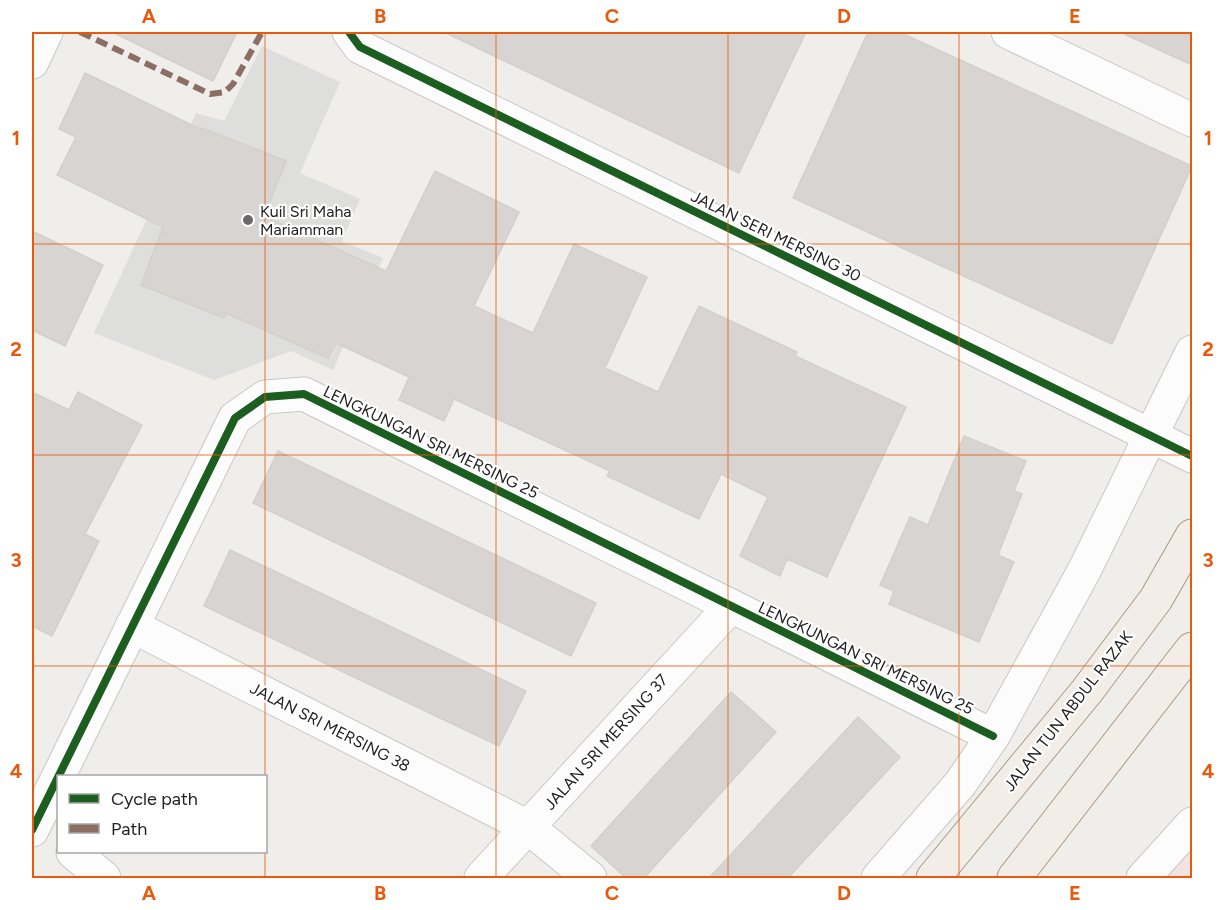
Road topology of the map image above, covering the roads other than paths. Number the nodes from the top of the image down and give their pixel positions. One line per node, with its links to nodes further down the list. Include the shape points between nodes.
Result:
1 (45, 32): 4 (street)
2 (1008, 32): 5 (street)
3 (350, 34): 7 (street, JALAN SERI MERSING 30, via 360,47)
4 (32, 62)
5 (1192, 120)
6 (1192, 352): 7 (street)
7 (1151, 436): 8 (street, JALAN SERI MERSING 30); 13 (street, via 1084,571)
8 (1192, 456)
9 (1192, 536): 24 (main road, JALAN TUN ABDUL RAZAK, via 1156,599 1087,691)
10 (731, 606): 11 (street, LENGKUNGAN SRI MERSING 25, via 303,394 266,397 235,418); 13 (street, LENGKUNGAN SRI MERSING 25); 17 (street, JALAN SRI MERSING 37)
11 (132, 626): 14 (street, LENGKUNGAN SRI MERSING 25); 17 (street, JALAN SRI MERSING 38)
12 (1192, 649): 25 (main road)
13 (993, 736): 23 (street, via 960,784)
14 (66, 775)
15 (57, 795): 18 (street, LENGKUNGAN SRI MERSING 25)
16 (1192, 824): 26 (street)
17 (528, 827): 21 (street, JALAN SRI MERSING 37); 22 (street, JALAN SRI MERSING 38)
18 (42, 829)
19 (74, 853): 20 (street)
20 (104, 879)
21 (481, 879)
22 (590, 879)
23 (878, 879)
24 (933, 879)
25 (1014, 879)
26 (1143, 879)

